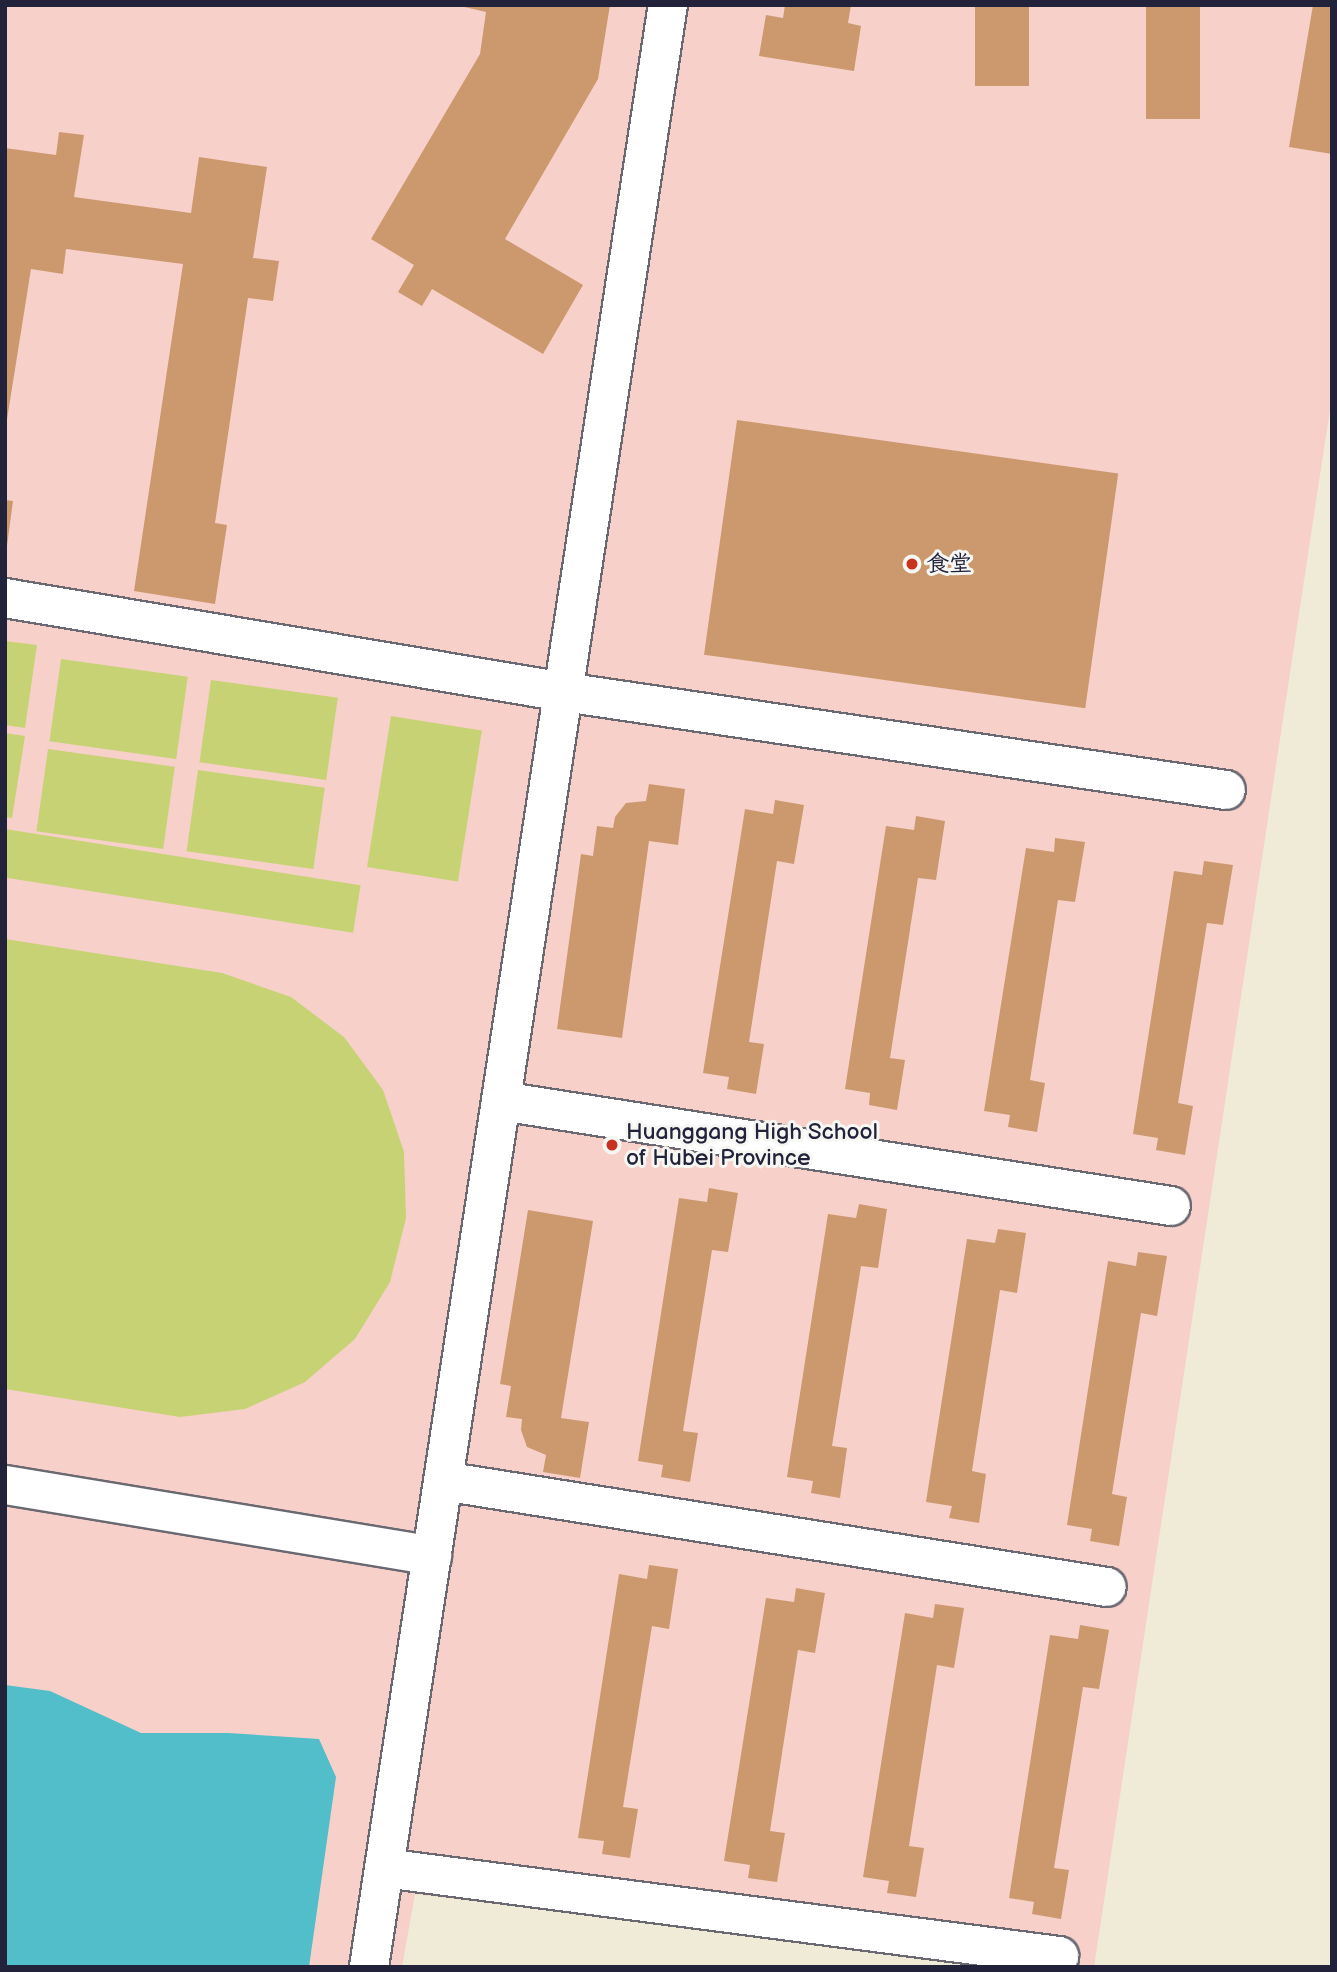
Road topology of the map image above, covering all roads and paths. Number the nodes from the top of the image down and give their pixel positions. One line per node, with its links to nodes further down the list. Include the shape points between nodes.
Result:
1 (668, 5): 3 (lane)
2 (5, 598): 3 (lane)
3 (564, 692): 4 (lane); 5 (lane)
4 (1226, 790)
5 (501, 1101): 6 (lane); 7 (lane)
6 (1171, 1206)
7 (443, 1482): 9 (lane); 10 (lane)
8 (5, 1485): 9 (lane)
9 (432, 1556): 11 (lane)
10 (1107, 1587)
11 (384, 1868): 12 (lane); 13 (lane)
12 (1059, 1956)
13 (369, 1967)

